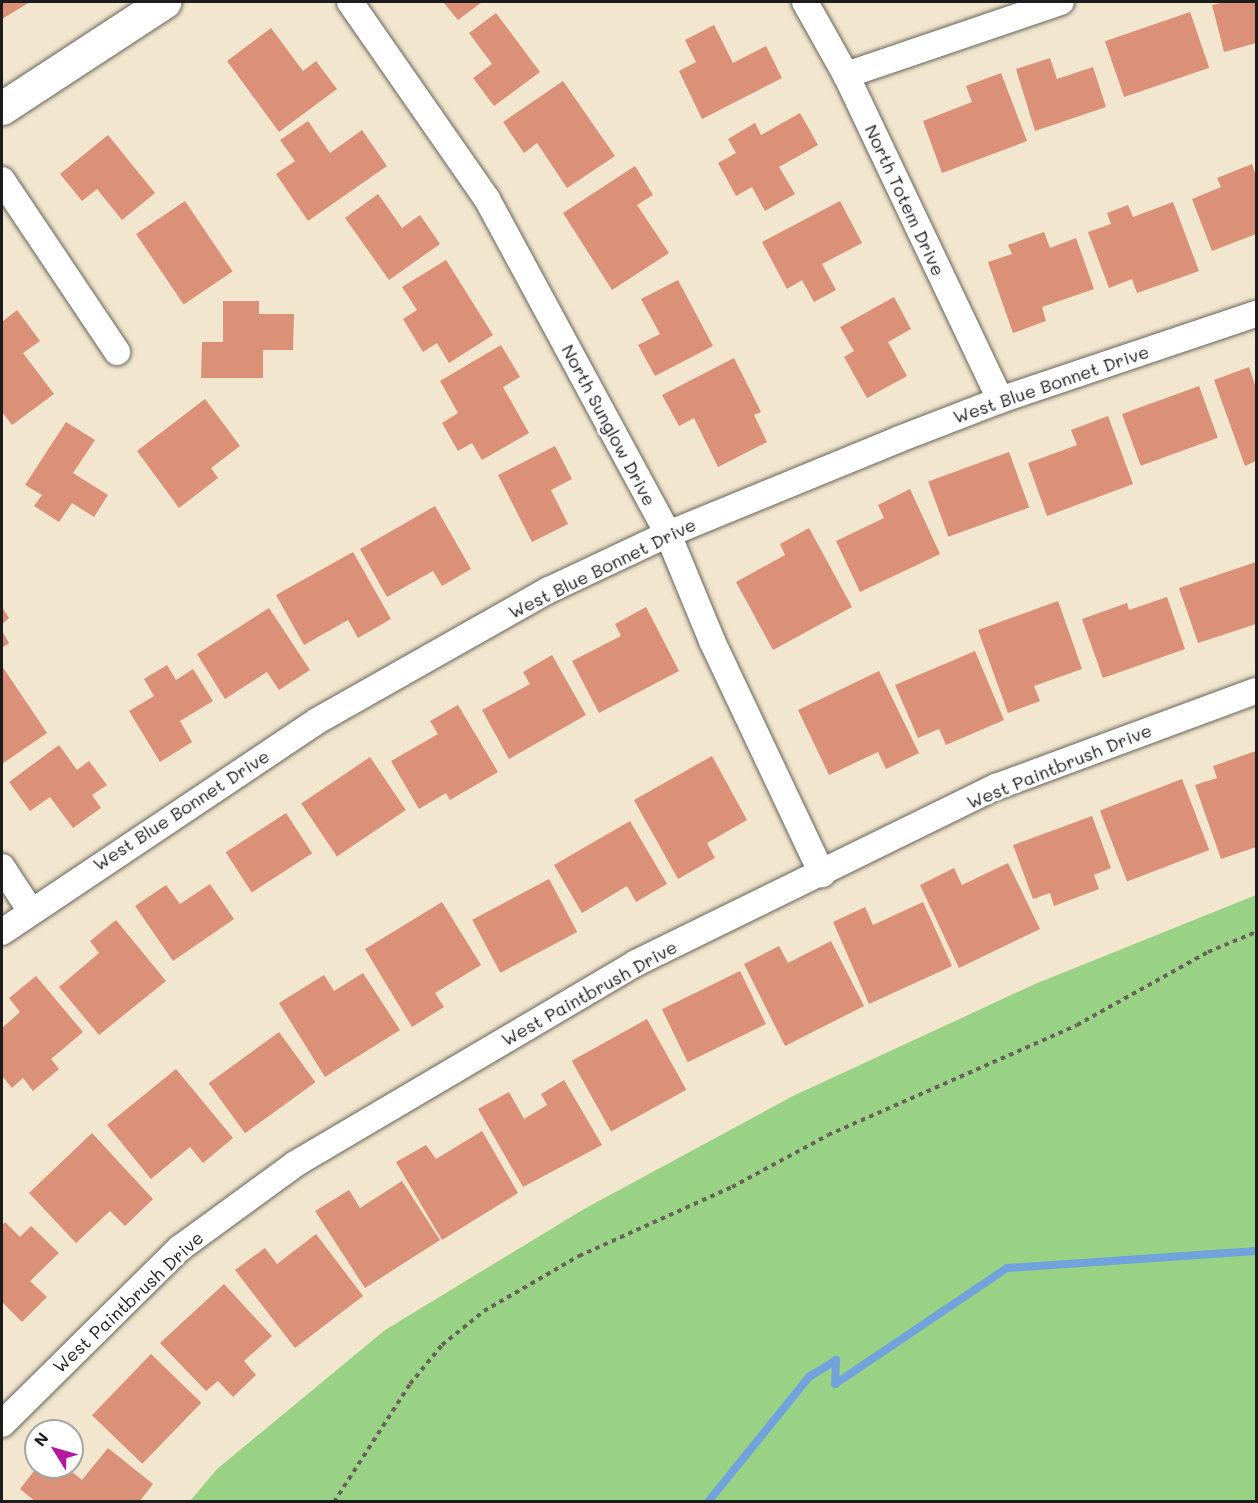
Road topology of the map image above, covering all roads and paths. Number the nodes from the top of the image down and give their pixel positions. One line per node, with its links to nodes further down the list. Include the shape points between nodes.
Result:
1 (164, 2): 6 (street)
2 (350, 2): 11 (street, North Sunglow Drive, via 487,200)
3 (805, 2): 5 (street, North Totem Drive)
4 (1061, 2): 5 (street)
5 (846, 75): 10 (street, North Totem Drive)
6 (2, 108)
7 (2, 180): 9 (street)
8 (1257, 314): 10 (street, West Blue Bonnet Drive)
9 (117, 352)
10 (1000, 400): 11 (street, West Blue Bonnet Drive)
11 (668, 534): 14 (street, North Sunglow Drive, via 712,641); 15 (street, West Blue Bonnet Drive, via 549,590 317,721)
12 (1257, 692): 14 (street, West Paintbrush Drive, via 996,787)
13 (2, 867): 15 (street)
14 (822, 874): 18 (street, West Paintbrush Drive, via 636,963 295,1164 180,1248)
15 (30, 910): 16 (street, West Blue Bonnet Drive)
16 (2, 932)
17 (1257, 932): 19 (path, via 1208,952 1077,1025 828,1136 732,1187 579,1256 484,1311 442,1345 410,1384)
18 (2, 1424)
19 (334, 1502)

